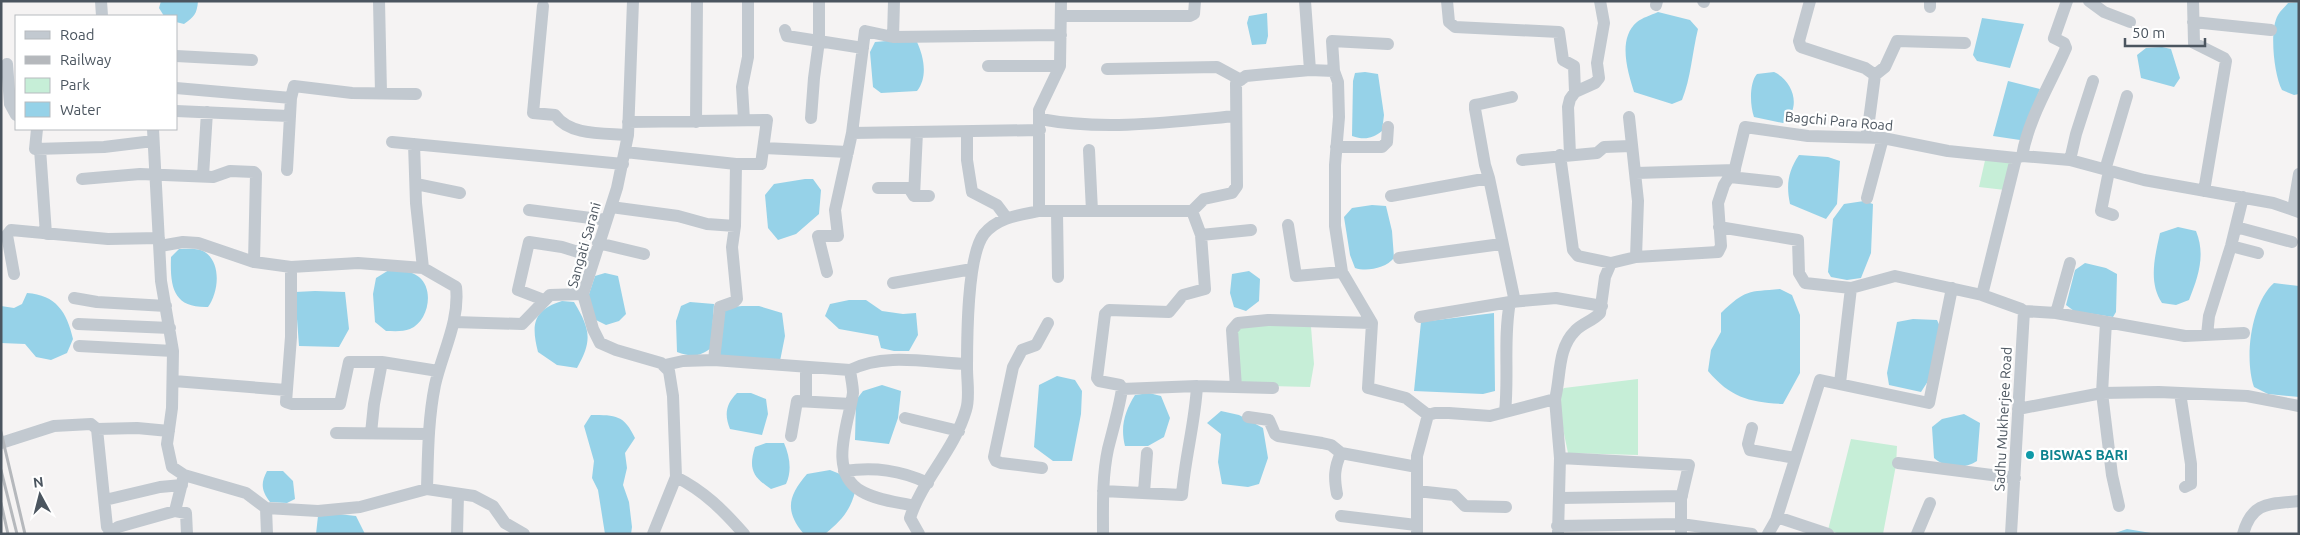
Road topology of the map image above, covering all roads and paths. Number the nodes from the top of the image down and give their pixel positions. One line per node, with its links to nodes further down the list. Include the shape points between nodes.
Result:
1 (101, 1): 18 (street)
2 (379, 1): 43 (street)
3 (633, 1): 59 (street, Sangati Sarani)
4 (696, 1): 56 (street)
5 (748, 1): 55 (street, via 748,56 742,87)
6 (819, 1): 26 (street)
7 (894, 1): 25 (street)
8 (1061, 1): 19 (street)
9 (1195, 1): 19 (street, via 1194,14 1190,16)
10 (1304, 1): 36 (street)
11 (1447, 1): 42 (street, via 1449,22 1455,26 1560,32 1563,60 1574,66)
12 (1600, 1): 42 (street, via 1604,23 1598,81)
13 (1810, 1): 38 (street, via 1800,41 1802,47 1865,68)
14 (2067, 1): 76 (street, via 2054,38 2066,48 2039,103)
15 (2089, 1): 20 (street, via 2104,12)
16 (2193, 1): 21 (street)
17 (543, 6): 59 (street, via 533,113 555,115 562,124 582,131)
18 (102, 15)
19 (1061, 16): 24 (street)
20 (2130, 22)
21 (2193, 22): 23 (street); 93 (street, via 2194,43 2226,61)
22 (785, 30): 26 (street, via 787,36)
23 (2271, 30)
24 (1061, 35): 25 (street); 34 (street)
25 (893, 37): 29 (street, via 865,31)
26 (820, 41): 29 (street); 54 (street)
27 (1965, 43): 38 (street, via 1897,41 1885,66)
28 (1388, 44): 37 (street, via 1332,41)
29 (863, 48): 63 (street)
30 (178, 56): 31 (street)
31 (252, 60)
32 (8, 64): 48 (street)
33 (988, 66): 34 (street)
34 (1060, 66): 57 (street, via 1039,110)
35 (1107, 70): 39 (street, via 1216,67)
36 (1310, 70): 37 (street); 39 (street, via 1246,76)
37 (1334, 71): 69 (street, via 1339,100)
38 (1875, 75): 65 (street)
39 (1241, 80): 52 (street, via 1236,83)
40 (2093, 81): 79 (street)
41 (178, 88): 47 (street)
42 (1575, 92): 75 (street, via 1568,107)
43 (381, 93): 44 (street); 47 (street, via 294,86)
44 (416, 94)
45 (2127, 96): 82 (street)
46 (1512, 97): 88 (street, via 1476,105)
47 (291, 98): 51 (street)
48 (9, 108)
49 (178, 111): 50 (street)
50 (207, 112): 51 (street); 87 (street)
51 (289, 116): 81 (street)
52 (1236, 116): 57 (street, via 1121,124); 106 (street, via 1235,190 1204,199)
53 (1629, 117): 70 (street)
54 (811, 118)
55 (744, 120): 56 (street); 71 (street, via 767,120)
56 (696, 122): 59 (street)
57 (1040, 125): 62 (street); 102 (street)
58 (1388, 127): 69 (street, via 1382,147)
59 (628, 128): 77 (street, Sangati Sarani)
60 (37, 130): 72 (street, via 35,149)
61 (917, 132): 62 (street); 63 (street); 95 (street)
62 (967, 132): 108 (street, via 972,192 997,205)
63 (852, 133): 74 (street)
64 (153, 135): 72 (street, via 104,147); 84 (street)
65 (1867, 136): 66 (street, Bagchi Para Road); 85 (street, Bagchi Para Road, via 1808,136 1745,127)
66 (1883, 138): 76 (street, Bagchi Para Road, via 1948,151); 99 (street)
67 (392, 142): 68 (street)
68 (414, 144): 77 (street); 91 (street)
69 (1336, 146): 134 (street, via 1335,226)
70 (1631, 146): 75 (street, via 1604,147 1597,153); 83 (street)
71 (764, 148): 74 (street); 80 (street, via 761,164)
72 (40, 149): 115 (street)
73 (1089, 150): 103 (street)
74 (848, 152): 133 (street, via 835,210 838,236 818,236)
75 (1565, 155): 78 (street); 128 (street, via 1573,250 1578,256)
76 (2019, 157): 79 (street, Bagchi Para Road); 141 (street)
77 (624, 158): 80 (street); 100 (street, Sangati Sarani)
78 (1522, 160)
79 (2070, 160): 82 (street, Bagchi Para Road)
80 (736, 164): 111 (street)
81 (287, 170)
82 (2107, 170): 93 (street, Bagchi Para Road); 107 (street, via 2102,211)
83 (1636, 173): 85 (street); 125 (street)
84 (155, 174): 87 (street); 89 (street); 117 (street)
85 (1732, 174): 90 (street); 112 (street, Bagchi Para Road, via 1718,203)
86 (2299, 174): 104 (street)
87 (203, 176): 127 (street, via 230,171 256,172)
88 (1489, 178): 97 (street); 120 (street)
89 (82, 179)
90 (1778, 182)
91 (416, 184): 94 (street); 131 (street)
92 (878, 188): 95 (street, via 909,188)
93 (2204, 191): 98 (street, Bagchi Para Road)
94 (460, 193)
95 (914, 196): 96 (street)
96 (929, 196)
97 (1391, 196)
98 (2242, 197): 104 (street, Bagchi Para Road); 113 (street)
99 (1867, 198)
100 (611, 207): 109 (street, Sangati Sarani); 111 (street)
101 (529, 210): 109 (street)
102 (1039, 211): 105 (street); 108 (street)
103 (1092, 211): 105 (street); 106 (street)
104 (2296, 211)
105 (1057, 212): 136 (street)
106 (1192, 212): 116 (street)
107 (2112, 215)
108 (1006, 217): 132 (street, via 983,235)
109 (606, 220): 119 (street, Sangati Sarani)
110 (1288, 225): 134 (street, via 1296,276)
111 (735, 226): 160 (street, via 732,247 737,298 720,308)
112 (1719, 227): 125 (street, Bagchi Para Road, via 1718,252); 138 (street, via 1797,239 1799,273 1805,283)
113 (2236, 227): 118 (street); 121 (street)
114 (1251, 230): 116 (street)
115 (46, 234): 117 (street); 135 (street, via 8,231)
116 (1201, 234): 172 (street, via 1204,289 1183,295 1169,312 1106,312 1097,378 1098,381 1120,385)
117 (159, 242): 127 (street, via 198,243); 145 (street)
118 (2292, 242)
119 (598, 243): 123 (street); 124 (street, Sangati Sarani)
120 (1501, 244): 126 (street); 144 (street)
121 (2231, 246): 122 (street); 157 (street, via 2209,316)
122 (2258, 253)
123 (644, 254)
124 (594, 257): 140 (street, Sangati Sarani); 143 (street, via 562,247 529,242 518,290)
125 (1636, 257): 128 (street, Bagchi Para Road)
126 (1399, 258)
127 (254, 262): 130 (street)
128 (1611, 262): 146 (street, via 1605,277)
129 (2070, 263): 148 (street)
130 (291, 267): 131 (street, via 358,263); 173 (street)
131 (422, 268): 150 (street, via 456,287)
132 (972, 269): 137 (street); 162 (street)
133 (826, 272)
134 (1342, 272): 153 (street)
135 (14, 274)
136 (1058, 277)
137 (893, 283)
138 (1851, 288): 139 (street, via 1895,276); 168 (street)
139 (1952, 288): 141 (street); 168 (street, via 1928,403)
140 (584, 294): 143 (street, via 559,293); 163 (street, Sangati Sarani, via 592,329 600,343)
141 (1982, 295): 147 (street)
142 (74, 298): 145 (street)
143 (544, 300): 150 (street, via 522,324)
144 (1512, 302): 146 (street, via 1556,298); 149 (street); 181 (street, via 1506,323)
145 (166, 306): 155 (street)
146 (1602, 306): 176 (street, via 1597,317 1571,335 1562,353)
147 (2022, 310): 148 (street); 180 (street, Sadhu Mukherjee Road)
148 (2056, 313): 151 (street)
149 (1420, 317)
150 (454, 322): 166 (street)
151 (2106, 322): 157 (street, via 2186,336); 175 (street)
152 (1048, 323): 200 (street, via 1036,345 1022,350 1013,366 994,457 1002,463)
153 (1372, 323): 170 (street, via 1268,320 1238,323 1232,330); 182 (street, via 1369,389 1406,398)
154 (78, 324): 155 (street)
155 (170, 328): 159 (street)
156 (2244, 333): 157 (street)
157 (2207, 335)
158 (79, 346): 159 (street)
159 (173, 351): 167 (street)
160 (714, 360): 163 (street); 164 (street)
161 (382, 362): 166 (street); 173 (street, via 349,362 340,404 292,404 286,402); 190 (street)
162 (967, 364): 165 (street, via 896,360 867,363); 188 (street, via 967,408)
163 (665, 365): 202 (street, via 673,396)
164 (806, 367): 165 (street); 177 (street)
165 (850, 370): 178 (street)
166 (438, 371): 191 (street)
167 (174, 381): 173 (street); 187 (street)
168 (1840, 383): 197 (street, via 1820,380)
169 (1196, 386): 170 (street); 172 (street); 210 (street, via 1192,437 1186,455 1182,494)
170 (1236, 387): 171 (street)
171 (1273, 388)
172 (1122, 389): 208 (street, via 1108,449)
173 (286, 390)
174 (2180, 392): 175 (street); 179 (street, via 2247,396); 206 (street, via 2192,483)
175 (2102, 393): 180 (street); 219 (street)
176 (1555, 399): 181 (street); 196 (street)
177 (806, 401): 178 (street); 192 (street, via 796,401)
178 (851, 404): 201 (street, via 844,443)
179 (2299, 406)
180 (2018, 409): 203 (street, Sadhu Mukherjee Road)
181 (1505, 412): 182 (street, via 1490,416 1435,412)
182 (1428, 415): 199 (street)
183 (1248, 417): 195 (street, via 1269,420 1278,436 1331,445)
184 (905, 418): 188 (street)
185 (1752, 428): 197 (street, via 1748,444 1750,450)
186 (98, 429): 187 (street); 193 (street, via 91,424 54,426); 215 (street)
187 (169, 431): 204 (street, via 167,444 172,468)
188 (959, 431): 205 (street)
189 (336, 433): 190 (street)
190 (371, 433): 191 (street)
191 (428, 434): 207 (street)
192 (791, 436)
193 (1, 444)
194 (1147, 453): 210 (street)
195 (1341, 453): 199 (street); 211 (street, via 1334,474)
196 (1560, 458): 213 (street, via 1690,465); 214 (street)
197 (1795, 458): 224 (street)
198 (1898, 463): 203 (street)
199 (1417, 467): 209 (street)
200 (1042, 468)
201 (844, 471): 205 (street, via 865,468 898,471); 218 (street, via 866,494)
202 (676, 477): 233 (street); 234 (street, via 716,503)
203 (2015, 478): 241 (street, Sadhu Mukherjee Road)
204 (183, 480): 215 (street); 221 (street, via 246,493); 222 (street)
205 (928, 483): 218 (street)
206 (2185, 487)
207 (427, 489): 212 (street); 221 (street, via 360,507 318,511)
208 (1103, 491): 210 (street); 236 (street)
209 (1417, 491): 220 (street, via 1454,496 1465,506); 225 (street)
210 (1144, 492)
211 (1337, 494)
212 (458, 495): 231 (street); 232 (street, via 474,496 488,502 510,528)
213 (1682, 496): 214 (street); 226 (street)
214 (1561, 498): 227 (street)
215 (105, 500): 228 (street)
216 (2299, 501): 242 (street, via 2258,507)
217 (1930, 503): 240 (street)
218 (914, 506): 235 (street, via 910,518)
219 (2119, 506)
220 (1506, 507)
221 (266, 508): 230 (street)
222 (175, 510): 228 (street, via 118,527); 229 (street, via 186,513)
223 (1341, 516): 225 (street)
224 (1777, 517): 238 (street); 239 (street)
225 (1416, 529)
226 (1681, 529): 227 (street); 237 (street)
227 (1557, 530)
228 (111, 533)
229 (187, 534)
230 (267, 534)
231 (457, 534)
232 (524, 534)
233 (654, 534)
234 (744, 534)
235 (919, 534)
236 (1103, 534)
237 (1752, 534)
238 (1768, 534)
239 (1828, 534)
240 (1916, 534)
241 (2012, 534)
242 (2243, 534)

